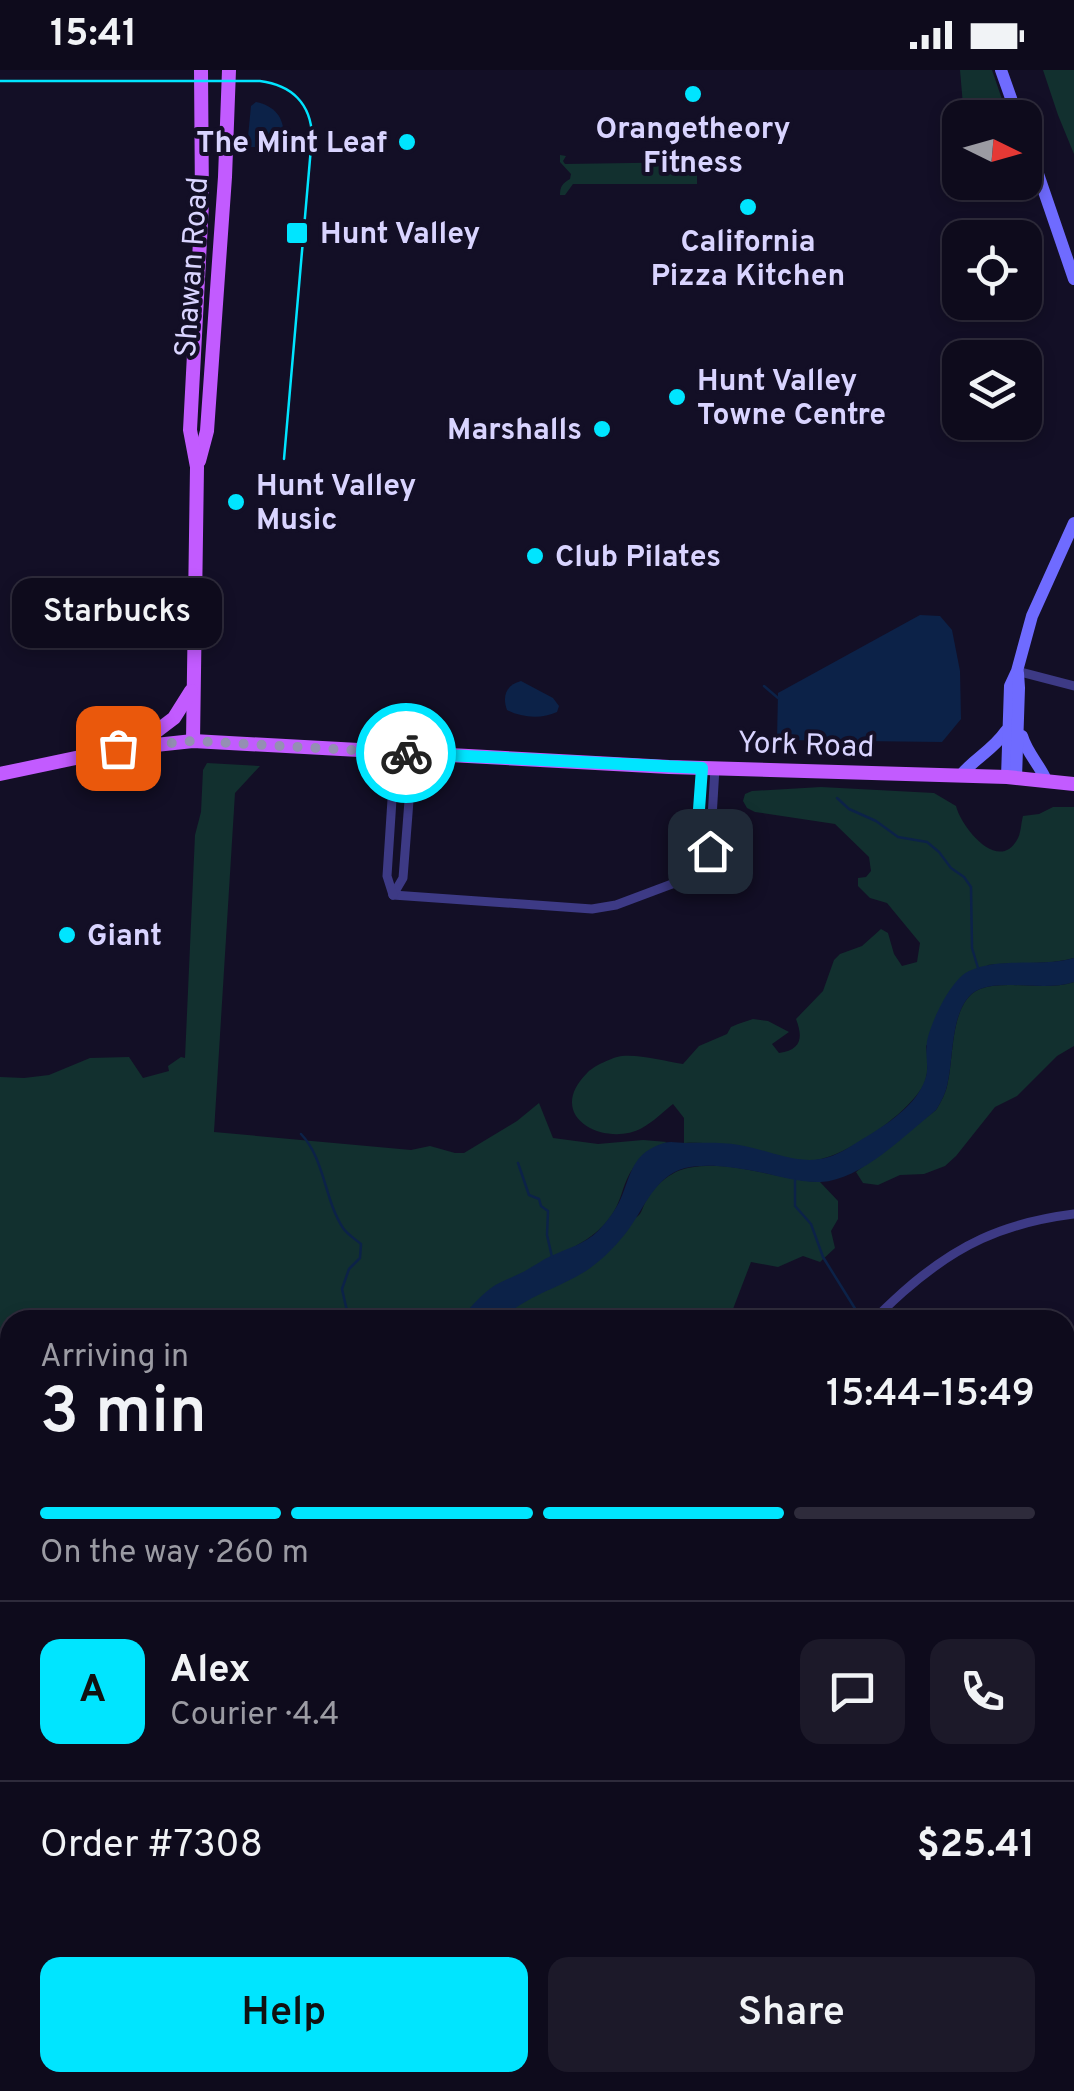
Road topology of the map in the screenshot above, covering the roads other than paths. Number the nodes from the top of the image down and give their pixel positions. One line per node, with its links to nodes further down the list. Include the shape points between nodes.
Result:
1 (202, 70): 6 (main road, Shawan Road)
2 (229, 70): 7 (main road, Shawan Road)
3 (1000, 70): 4 (main road)
4 (1011, 100)
5 (1042, 185): 8 (main road)
6 (200, 253): 7 (main road); 9 (main road, Shawan Road, via 190,430)
7 (220, 255): 9 (main road, Shawan Road, via 207,431)
8 (1074, 278)
9 (197, 467): 12 (main road, Shawan Road)
10 (1074, 523): 11 (main road, via 1032,616)
11 (1017, 671): 13 (street); 14 (main road)
12 (194, 686): 15 (main road, Shawan Road); 16 (main road, via 174,718)
13 (1074, 686)
14 (1013, 726): 20 (main road); 21 (main road); 22 (main road)
15 (193, 741): 16 (main road, York Road); 17 (main road, York Road)
16 (138, 745): 19 (main road, York Road)
17 (403, 753): 18 (main road, York Road); 24 (street, via 394,770 387,876); 24 (street, via 411,775 403,878)
18 (709, 768): 20 (main road, York Road); 24 (street, via 700,860 680,882 599,909)
19 (0, 774)
20 (961, 776): 21 (main road, York Road)
21 (1011, 777): 22 (main road, York Road)
22 (1046, 780): 23 (main road, York Road)
23 (1074, 784)
24 (393, 895)
25 (1074, 1214): 26 (street, via 971,1242)
26 (885, 1310)

